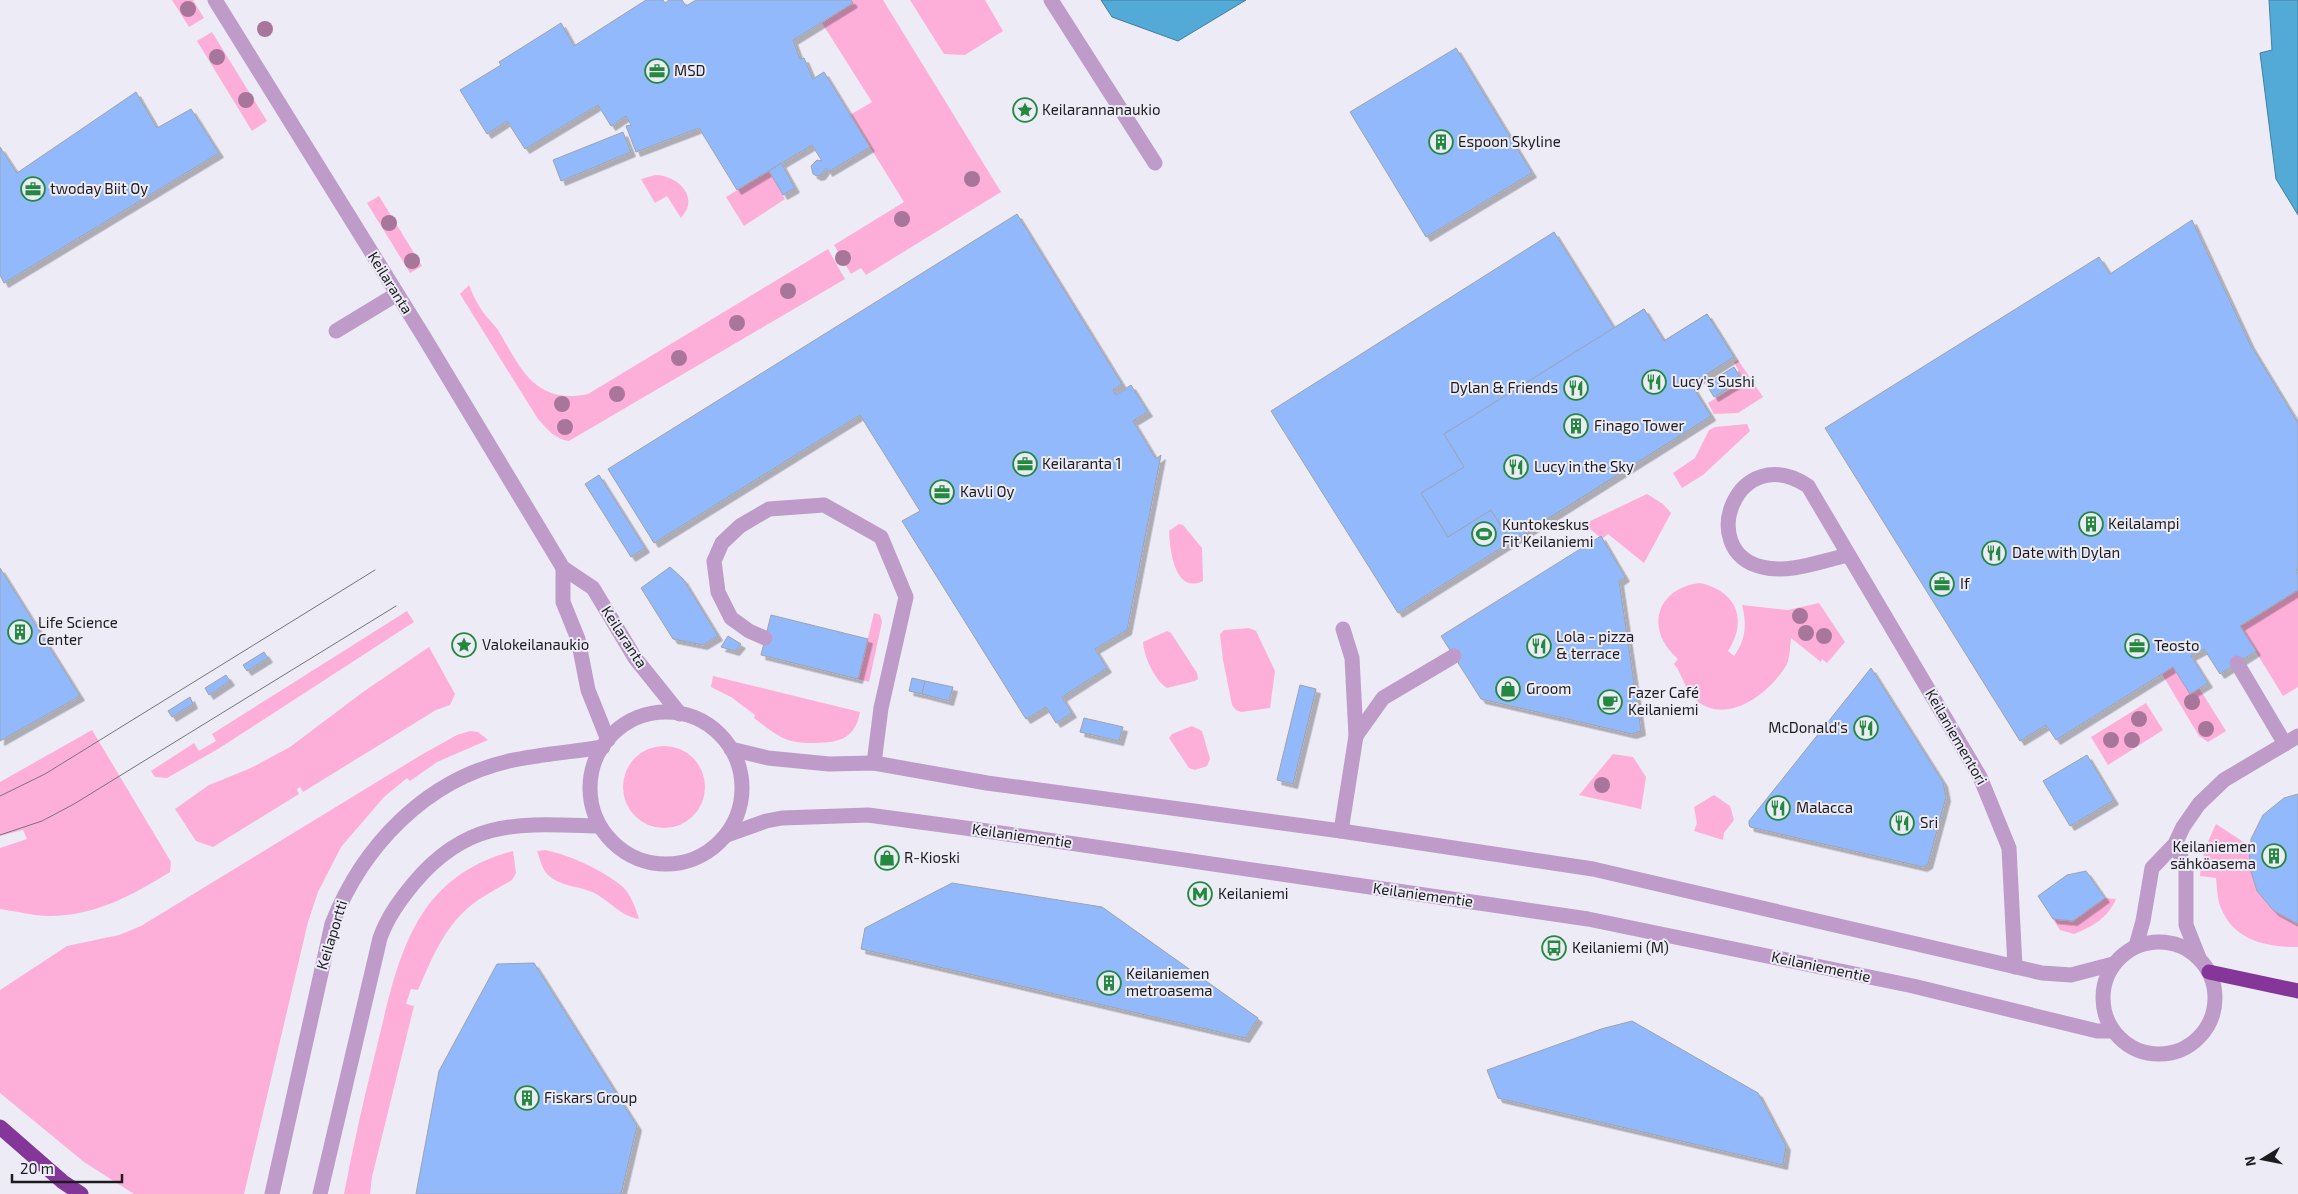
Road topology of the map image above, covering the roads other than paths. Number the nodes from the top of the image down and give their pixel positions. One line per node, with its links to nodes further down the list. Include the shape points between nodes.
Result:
1 (215, 0): 4 (street, Keilaranta)
2 (1051, 0): 3 (street)
3 (1155, 163)
4 (397, 294): 5 (street); 7 (street, Keilaranta)
5 (336, 331)
6 (1848, 555): 6 (street, Keilaniementori, via 1808,486 1795,478 1770,474 1758,478 1746,485 1731,506 1729,538 1746,561 1762,567 1784,568); 25 (street, Keilaniementori, via 1984,785 2009,848)
7 (563, 568): 12 (street, Keilaranta, via 593,588 635,658); 15 (street, via 563,602 578,639 588,690)
8 (1343, 629): 13 (street, via 1352,658)
9 (765, 638): 17 (street, via 731,618 718,592 714,561 722,543 740,526 769,509 824,506 881,536 906,596 881,708)
10 (1454, 656): 13 (street, via 1382,698)
11 (2237, 663): 14 (street)
12 (680, 714): 15 (street, via 660,712 640,716 622,726); 16 (street, via 706,724)
13 (1356, 736): 19 (street)
14 (2292, 740): 21 (street, via 2224,780 2199,804)
15 (605, 743): 18 (street, via 590,781 591,804); 31 (street, Keilaportti, via 508,761 472,774 423,801 372,851 348,887 332,924)
16 (731, 749): 17 (street, via 768,758 828,764); 20 (street, via 740,770 742,792 738,815)
17 (874, 763): 19 (street, via 987,783)
18 (599, 826): 20 (street, via 612,843 630,856 650,863 671,865 692,860 711,850); 32 (street, via 522,824 479,833 431,863 396,906 380,938)
19 (1341, 831): 25 (street, via 1593,869)
20 (727, 835): 28 (street, Keilaniementie, via 782,818 868,815 980,830 1588,920 1913,986 2097,1031)
21 (2175, 844): 22 (street, via 2152,868); 23 (street, via 2186,868 2186,925)
22 (2136, 946): 23 (street, via 2171,942); 24 (street)
23 (2199, 958): 26 (street)
24 (2113, 964): 25 (street, via 2071,975 2042,973); 28 (street, via 2104,984 2102,1001)
25 (2015, 966)
26 (2208, 972): 27 (highway); 28 (street, via 2214,989 2210,1022 2187,1048 2157,1054 2139,1051 2123,1042)
27 (2298, 991)
28 (2113, 1031)
29 (0, 1127): 30 (highway)
30 (81, 1194)
31 (272, 1194)
32 (320, 1194)

